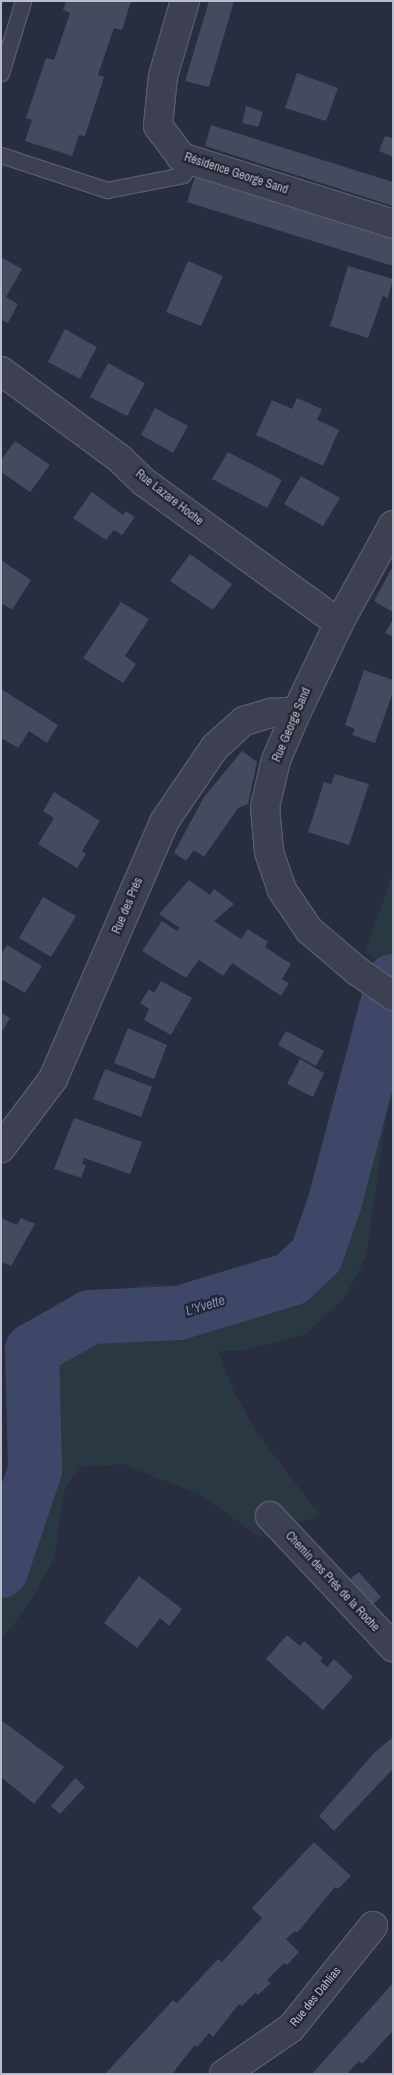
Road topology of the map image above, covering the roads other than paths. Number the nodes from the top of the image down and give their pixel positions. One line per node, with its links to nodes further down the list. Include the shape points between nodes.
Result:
1 (24, 1): 3 (lane)
2 (185, 1): 5 (street, Résidence George Sand, via 163,76 158,126 181,157)
3 (1, 73)
4 (1, 156): 5 (lane, via 107,190 183,175)
5 (192, 161): 6 (street, Résidence George Sand)
6 (393, 224)
7 (1, 371): 9 (street, Rue Lazare Hoche, via 119,458 144,482)
8 (393, 525): 9 (street, Rue George Sand)
9 (338, 623): 10 (street, Rue George Sand)
10 (297, 711): 11 (street, Rue George Sand, via 276,760 265,807 269,852 282,890 309,930 357,972); 12 (street, Rue des Prés, via 271,713 244,722 215,748 164,822 53,1079)
11 (393, 996)
12 (1, 1148)
13 (270, 1516): 14 (street, Chemin des Prés de la Roche)
14 (393, 1648)
15 (373, 1926): 16 (street, Rue des Dahlias, via 291,2028)
16 (224, 2074)

